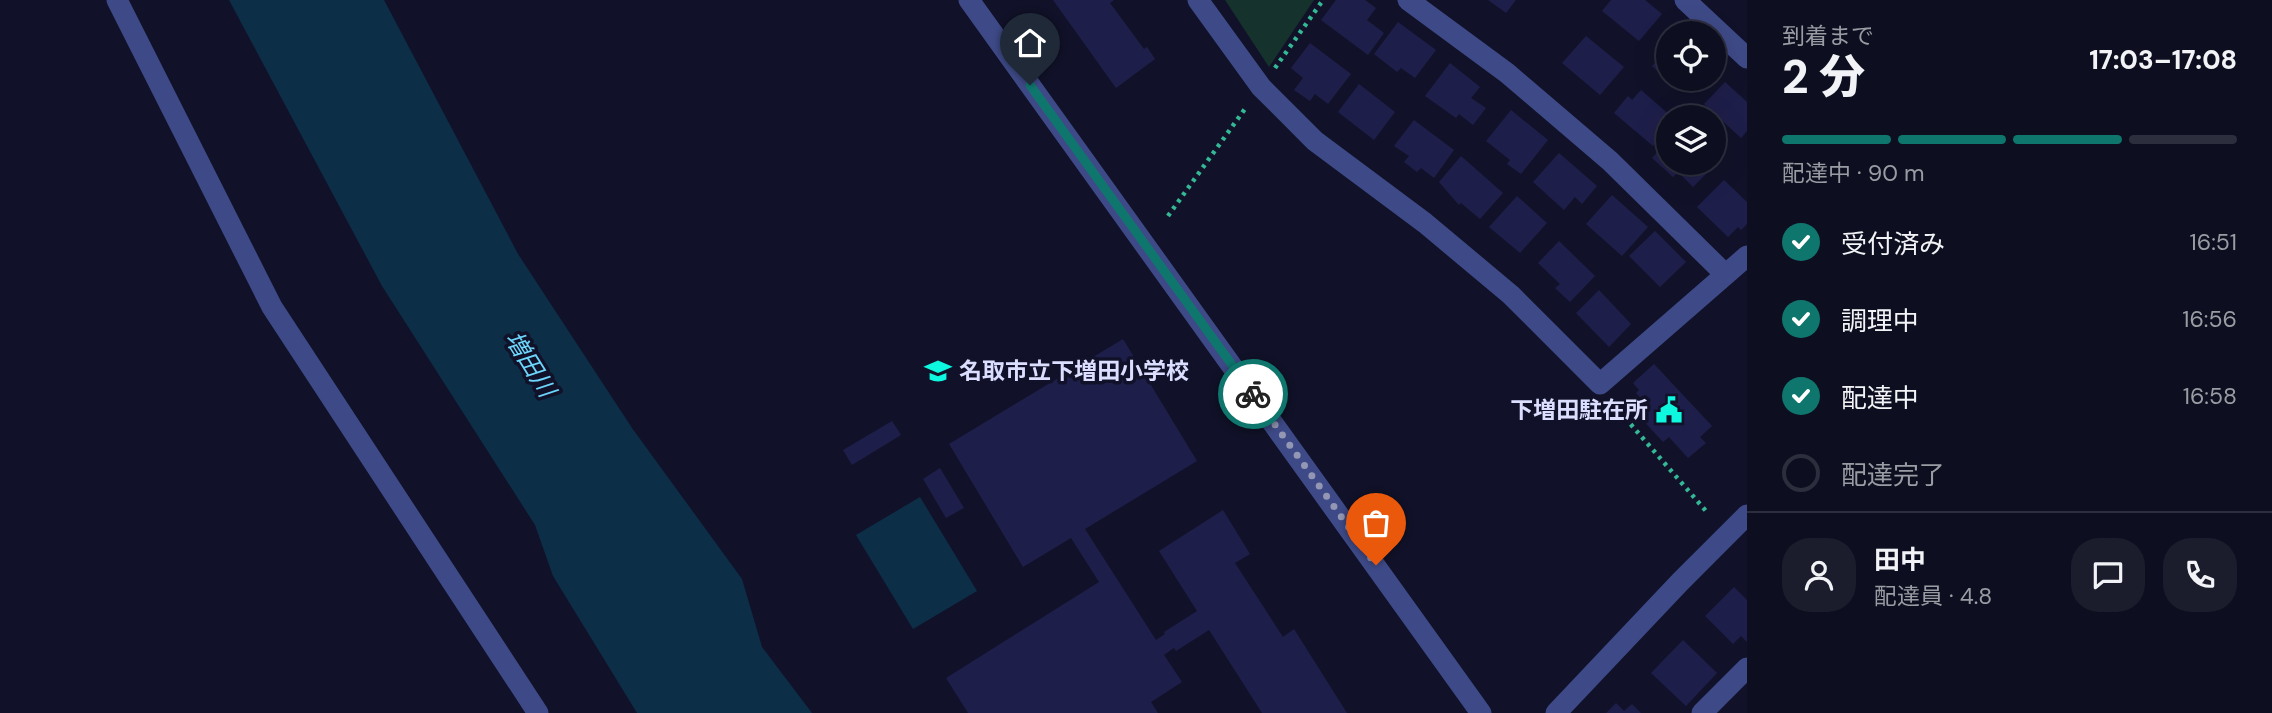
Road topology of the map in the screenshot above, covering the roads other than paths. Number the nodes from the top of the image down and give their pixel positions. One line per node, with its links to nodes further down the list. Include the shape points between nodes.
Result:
1 (117, 0): 11 (street, via 272,307)
2 (969, 0): 12 (street)
3 (1198, 0): 8 (street, via 1261,87 1315,141 1511,295 1600,384)
4 (1408, 0): 8 (street, via 1507,73 1610,161)
5 (1685, 0): 6 (street)
6 (1747, 58)
7 (1747, 256): 8 (street)
8 (1725, 274)
9 (1747, 515): 13 (street)
10 (1747, 668): 14 (street)
11 (538, 713)
12 (1481, 713)
13 (1556, 713)
14 (1702, 713)

